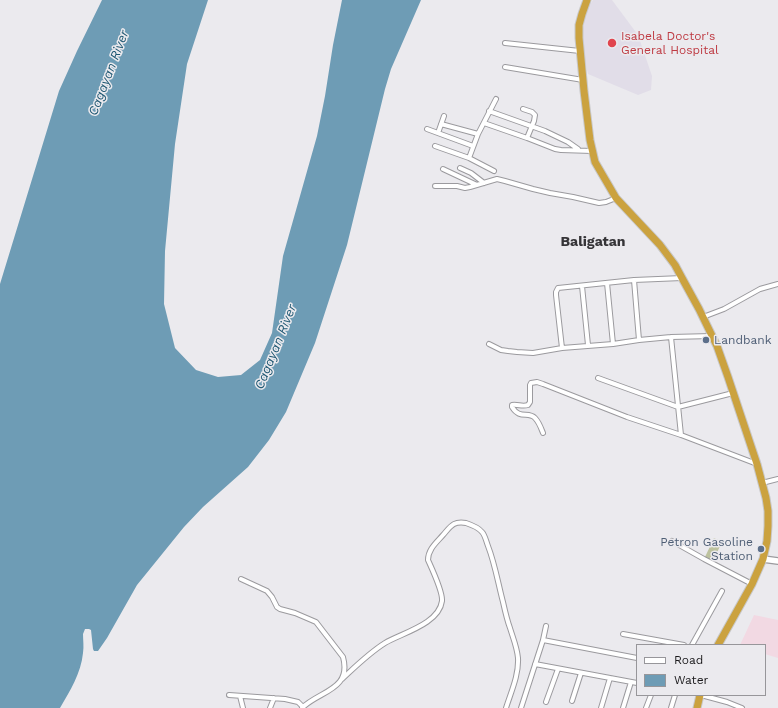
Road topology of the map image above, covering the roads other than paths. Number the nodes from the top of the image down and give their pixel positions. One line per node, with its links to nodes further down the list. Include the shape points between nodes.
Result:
1 (587, 0): 3 (highway, via 579,25)
2 (505, 43): 3 (street)
3 (580, 51): 5 (highway)
4 (505, 67): 5 (street)
5 (583, 80): 20 (highway)
6 (496, 99): 8 (street)
7 (523, 110): 12 (street, via 535,115)
8 (489, 112): 10 (street); 12 (street)
9 (444, 116): 11 (street)
10 (484, 123): 15 (street); 16 (street)
11 (441, 124): 14 (street); 15 (street)
12 (531, 126): 16 (street); 19 (street)
13 (427, 129): 14 (street)
14 (438, 133): 18 (street)
15 (478, 134): 18 (street)
16 (528, 138): 19 (street, via 561,150)
17 (435, 146): 21 (street)
18 (472, 146): 21 (street)
19 (580, 150): 20 (street)
20 (592, 151): 28 (highway, via 595,162)
21 (468, 158): 24 (street)
22 (460, 168): 25 (street)
23 (443, 169): 26 (street)
24 (494, 171)
25 (484, 183): 26 (street); 28 (street, via 497,179 539,191 599,203)
26 (478, 185): 27 (street, via 470,188)
27 (435, 186)
28 (616, 198): 29 (highway, via 660,245)
29 (682, 278): 30 (street); 34 (highway)
30 (634, 280): 31 (street); 37 (street)
31 (607, 283): 33 (street); 39 (street)
32 (778, 284): 34 (street, via 760,289 724,309)
33 (582, 286): 40 (street); 41 (street, via 558,288 556,292)
34 (703, 317): 35 (highway)
35 (712, 336): 36 (street); 43 (highway)
36 (671, 337): 37 (street); 44 (street)
37 (639, 340): 39 (street)
38 (489, 344): 41 (street, via 502,350 517,352)
39 (613, 344): 40 (street)
40 (588, 345): 41 (street)
41 (562, 348)
42 (598, 378): 44 (street)
43 (733, 393): 44 (street); 47 (highway)
44 (678, 407): 46 (street)
45 (543, 433): 46 (street, via 534,417 520,415 512,407 512,404 528,405 530,385 535,382)
46 (681, 435): 47 (street)
47 (757, 464): 49 (highway)
48 (778, 479): 49 (street)
49 (762, 483): 51 (highway, via 768,511 767,541)
50 (672, 541): 54 (street)
51 (763, 560): 52 (street); 54 (highway)
52 (778, 561)
53 (241, 579): 67 (street, via 267,591 280,609 316,622 343,657)
54 (752, 584): 61 (highway)
55 (722, 590): 60 (street)
56 (546, 626): 58 (street)
57 (623, 634): 59 (street)
58 (543, 640): 62 (street); 63 (street)
59 (678, 644)
60 (693, 644)
61 (719, 644)
62 (636, 658)
63 (535, 664): 64 (street); 83 (street)
64 (558, 669): 65 (street); 78 (street)
65 (580, 673): 66 (street); 77 (street)
66 (610, 678): 68 (street); 84 (street)
67 (342, 679): 79 (street); 82 (street, via 367,656 417,628 438,611 442,597 428,560 429,552 453,524 469,524 478,528 484,535 516,645 517,672)
68 (631, 682): 69 (street); 85 (street)
69 (636, 683)
70 (229, 695): 71 (street)
71 (240, 696): 76 (street); 80 (street)
72 (651, 696): 86 (street)
73 (675, 696): 87 (street)
74 (701, 696): 88 (highway)
75 (705, 696): 89 (street)
76 (274, 698): 79 (street, via 293,700); 81 (street)
77 (572, 701)
78 (546, 702)
79 (302, 707)
80 (243, 708)
81 (270, 708)
82 (506, 708)
83 (521, 708)
84 (601, 708)
85 (623, 708)
86 (646, 708)
87 (671, 708)
88 (697, 708)
89 (742, 708)

